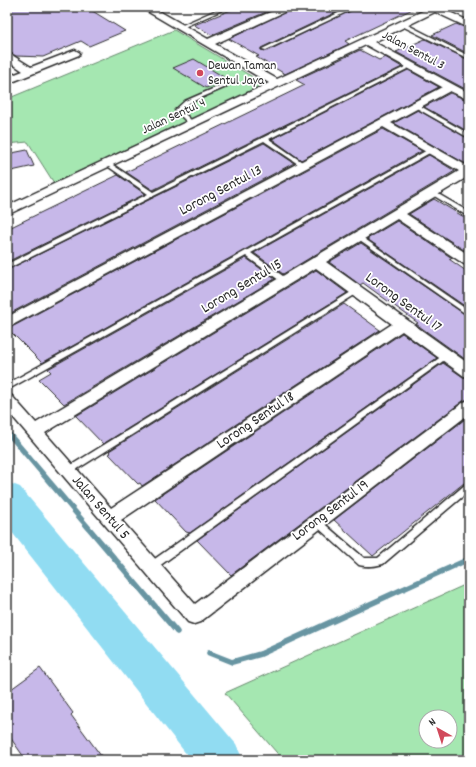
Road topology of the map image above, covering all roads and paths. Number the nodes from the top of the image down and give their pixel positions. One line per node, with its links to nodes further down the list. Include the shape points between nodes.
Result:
1 (145, 7): 8 (street)
2 (227, 7): 8 (lane)
3 (290, 7): 10 (street)
4 (355, 7): 11 (lane)
5 (438, 8): 6 (street, Jalan Sentul 4); 7 (street)
6 (402, 24): 9 (street, Jalan Sentul 4); 14 (lane)
7 (469, 25)
8 (180, 26): 10 (street)
9 (365, 42): 15 (street, Jalan Sentul 3); 18 (street, Jalan Sentul 4)
10 (208, 43): 18 (street)
11 (264, 49)
12 (75, 53): 16 (street)
13 (7, 55): 16 (street)
14 (469, 58)
15 (412, 66): 20 (street, Jalan Sentul 3); 26 (lane)
16 (30, 71): 17 (street)
17 (7, 81)
18 (276, 84): 24 (street, Jalan Sentul 4)
19 (224, 86): 24 (lane, via 188,102 178,110)
20 (450, 87): 21 (street, Jalan Sentul 3); 22 (street, Lorong Sentul 13)
21 (469, 97)
22 (415, 105): 23 (street, Lorong Sentul 13); 25 (lane)
23 (383, 122): 27 (street); 29 (street, Lorong Sentul 13)
24 (192, 124): 28 (street, Jalan Sentul 4)
25 (469, 136)
26 (265, 139): 29 (lane); 32 (lane)
27 (430, 150): 30 (street); 37 (lane)
28 (108, 164): 32 (lane); 33 (street, Jalan Sentul 4)
29 (303, 165): 44 (street, Lorong Sentul 13)
30 (469, 172): 31 (street, Lorong Sentul 15)
31 (433, 193): 34 (street, Lorong Sentul 15); 35 (lane)
32 (153, 195): 40 (lane)
33 (7, 211)
34 (397, 214): 36 (street, Lorong Sentul 15); 38 (street)
35 (469, 215)
36 (359, 237): 39 (street, Lorong Sentul 15); 43 (lane)
37 (246, 253): 41 (lane); 48 (lane)
38 (469, 260)
39 (317, 262): 41 (street, Lorong Sentul 15); 42 (street, Lorong Sentul 17)
40 (7, 267)
41 (285, 282): 51 (street, Lorong Sentul 15)
42 (358, 291): 45 (street, Lorong Sentul 17); 52 (lane)
43 (469, 314)
44 (7, 322)
45 (402, 324): 46 (street, Lorong Sentul 17); 54 (street, Lorong Sentul 18)
46 (447, 356): 47 (street, Lorong Sentul 17); 56 (lane)
47 (469, 372)
48 (7, 387)
49 (7, 400): 51 (street, Jalan Sentul 5)
50 (469, 406): 55 (street, Lorong Sentul 19)
51 (34, 432): 52 (street, Jalan Sentul 5)
52 (68, 470): 54 (street, Jalan Sentul 5)
53 (469, 486): 55 (lane, via 380,561 362,562)
54 (110, 518): 56 (street, Jalan Sentul 5)
55 (317, 522): 57 (street, Lorong Sentul 19)
56 (151, 566): 57 (street, Jalan Sentul 5)
57 (194, 616)

